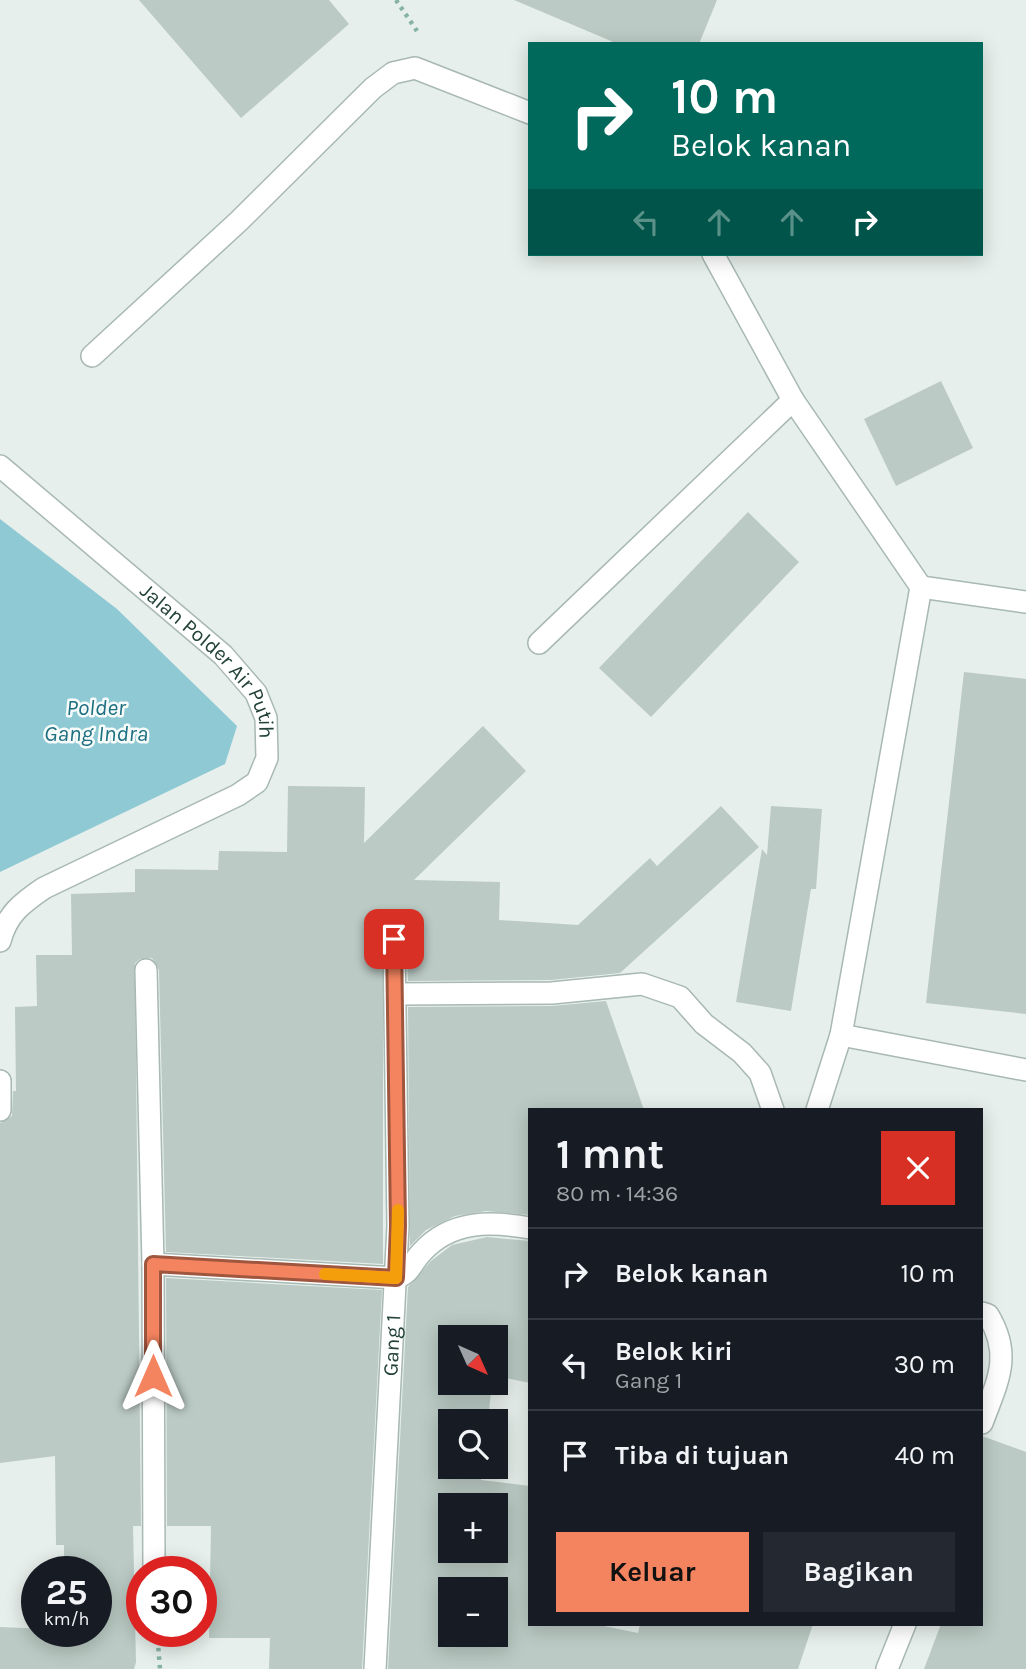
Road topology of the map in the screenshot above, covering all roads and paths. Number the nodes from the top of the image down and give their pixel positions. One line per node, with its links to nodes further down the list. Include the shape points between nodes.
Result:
1 (528, 112): 3 (street, via 415,68 393,74)
2 (714, 256): 4 (street)
3 (92, 356)
4 (793, 400): 6 (street); 8 (street)
5 (0, 466): 10 (street, Jalan Polder Air Putih, via 223,655 256,693 266,718 267,758 257,782 238,795 44,888 5,921)
6 (921, 587): 7 (street); 13 (street)
7 (1026, 602)
8 (538, 643)
9 (394, 939): 12 (street, Gang 1)
10 (0, 941)
11 (146, 970): 20 (street)
12 (396, 994): 16 (street, via 552,993 642,984 680,997 704,1024 742,1053 760,1073); 21 (street, Gang 1)
13 (841, 1035): 14 (street); 17 (street)
14 (1026, 1070)
15 (0, 1081): 18 (street)
16 (772, 1108)
17 (818, 1108)
18 (0, 1110)
19 (528, 1228): 21 (street, via 475,1223 459,1227 431,1242 407,1274)
20 (153, 1264): 21 (street); 24 (street)
21 (396, 1278): 28 (street, Gang 1)
22 (983, 1313): 23 (street, via 1002,1342 1000,1374)
23 (983, 1420)
24 (154, 1556)
25 (904, 1626): 29 (street)
26 (158, 1647): 27 (path)
27 (160, 1669)
28 (375, 1669)
29 (887, 1669)

